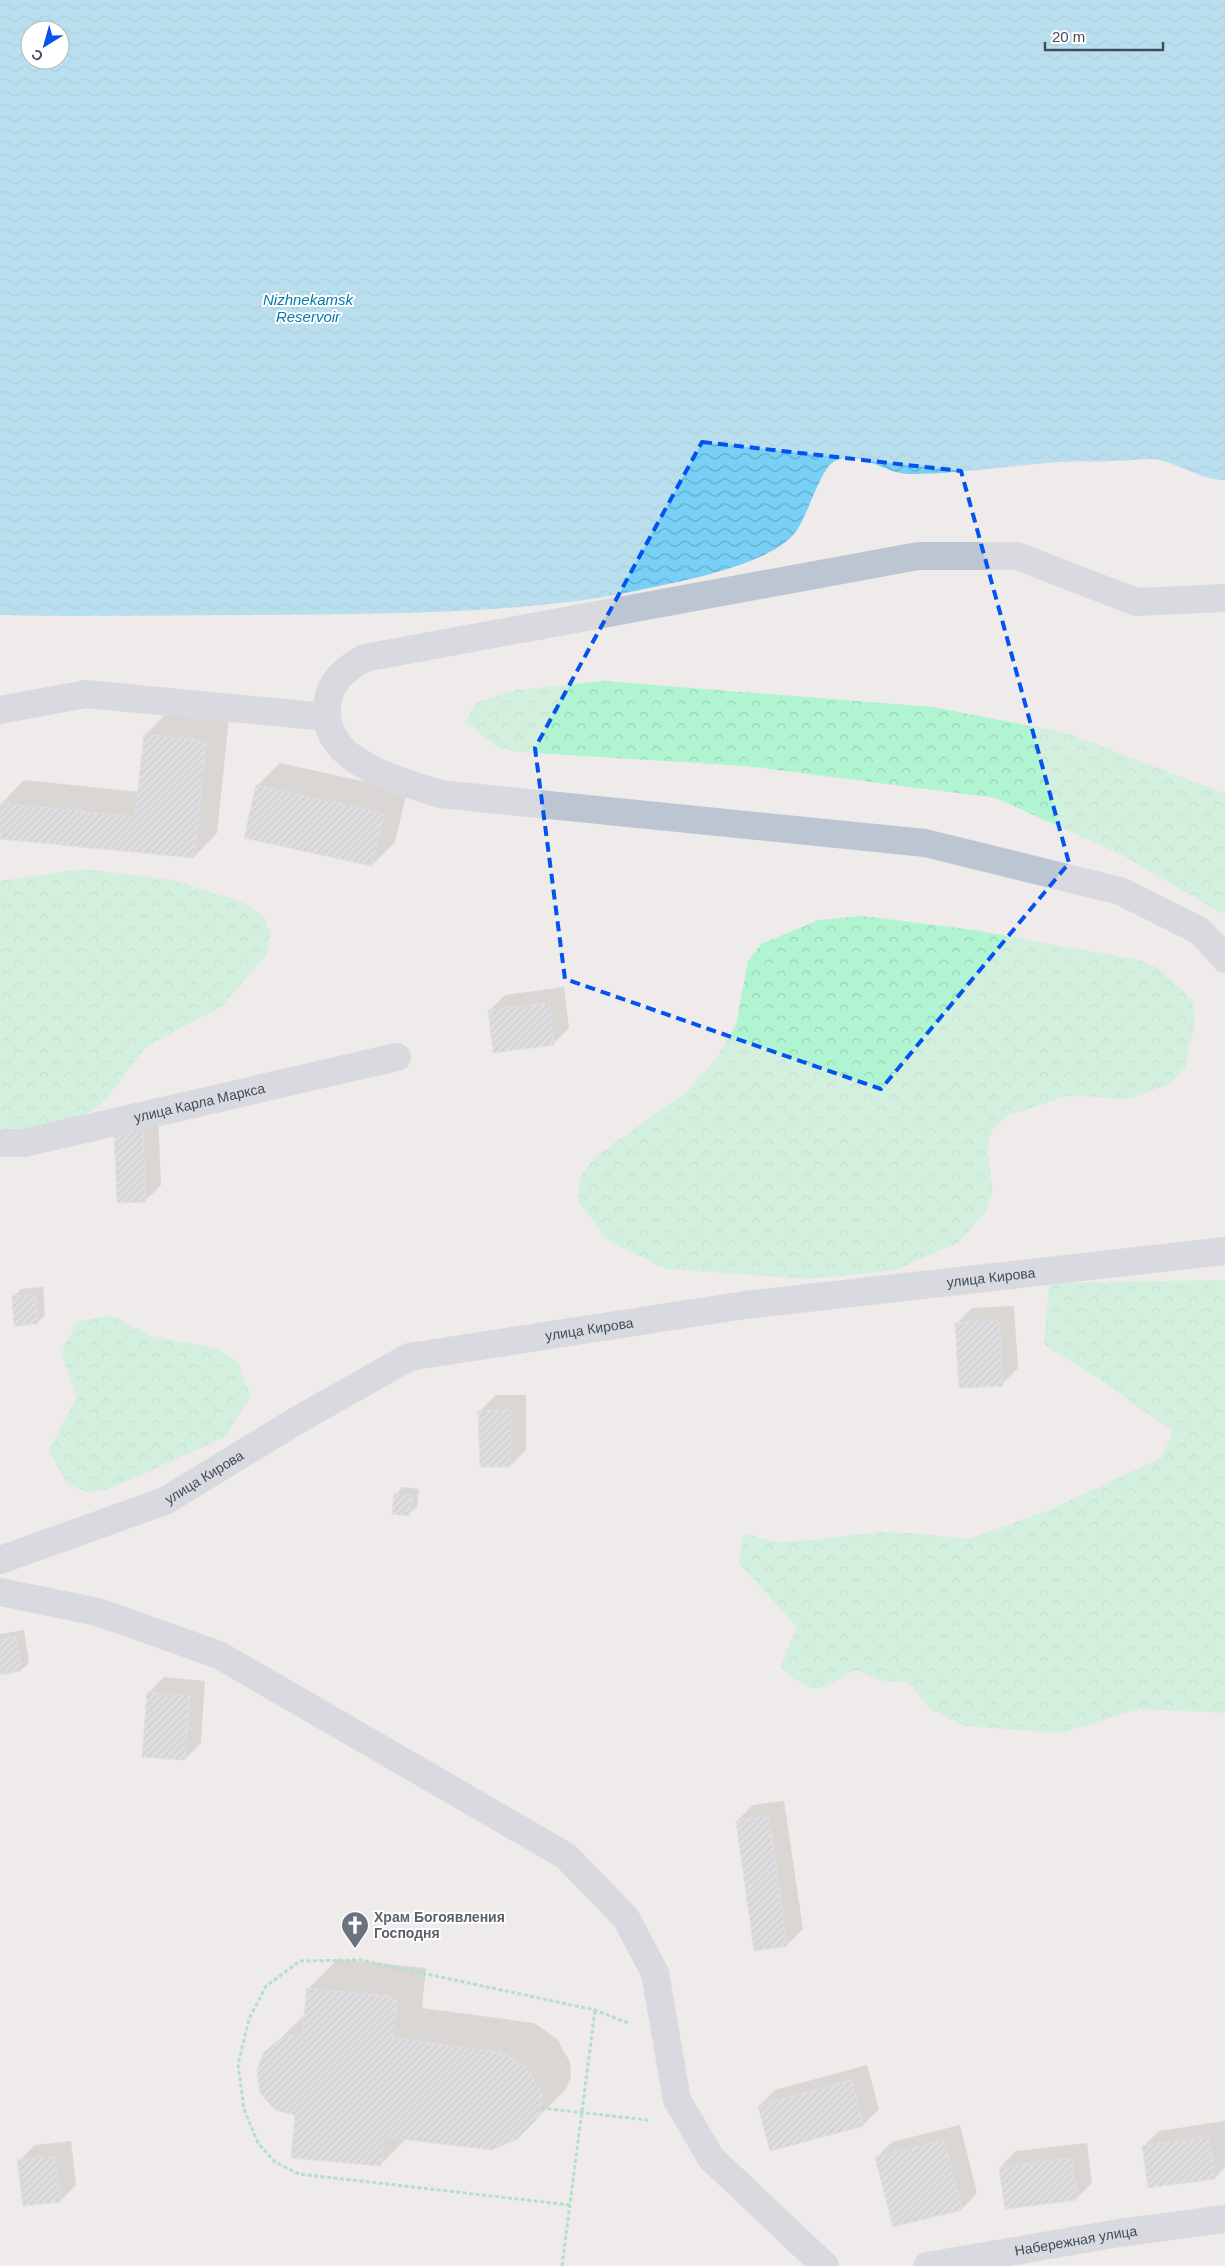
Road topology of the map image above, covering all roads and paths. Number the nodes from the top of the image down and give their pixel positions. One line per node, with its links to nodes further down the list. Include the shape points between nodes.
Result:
1 (1225, 598): 3 (street, via 1136,602 1017,556 918,556 364,658 342,672 328,694)
2 (0, 710): 3 (street, via 86,694)
3 (326, 717): 4 (street, via 331,735 350,757 388,777 440,794 925,843 1120,892 1200,931)
4 (1225, 959)
5 (397, 1057): 6 (street, улица Карла Маркса, via 24,1143)
6 (0, 1143)
7 (1225, 1251): 8 (street, улица Кирова, via 745,1305 409,1357 165,1501)
8 (0, 1560)
9 (0, 1592): 11 (street, via 98,1612 219,1655 566,1856 626,1918 654,1973)
10 (595, 2010): 11 (path); 13 (path); 15 (path, via 361,1960 300,1961 266,1986 249,2019 238,2064 244,2109 258,2143 275,2162 299,2174)
11 (668, 2039): 14 (street, via 677,2100)
12 (541, 2108): 13 (path)
13 (582, 2113): 14 (path); 15 (path)
14 (692, 2125): 18 (street, via 711,2158)
15 (570, 2205): 17 (path)
16 (1225, 2219): 19 (street, Набережная улица, via 1119,2233)
17 (562, 2266)
18 (825, 2266)
19 (928, 2266)

